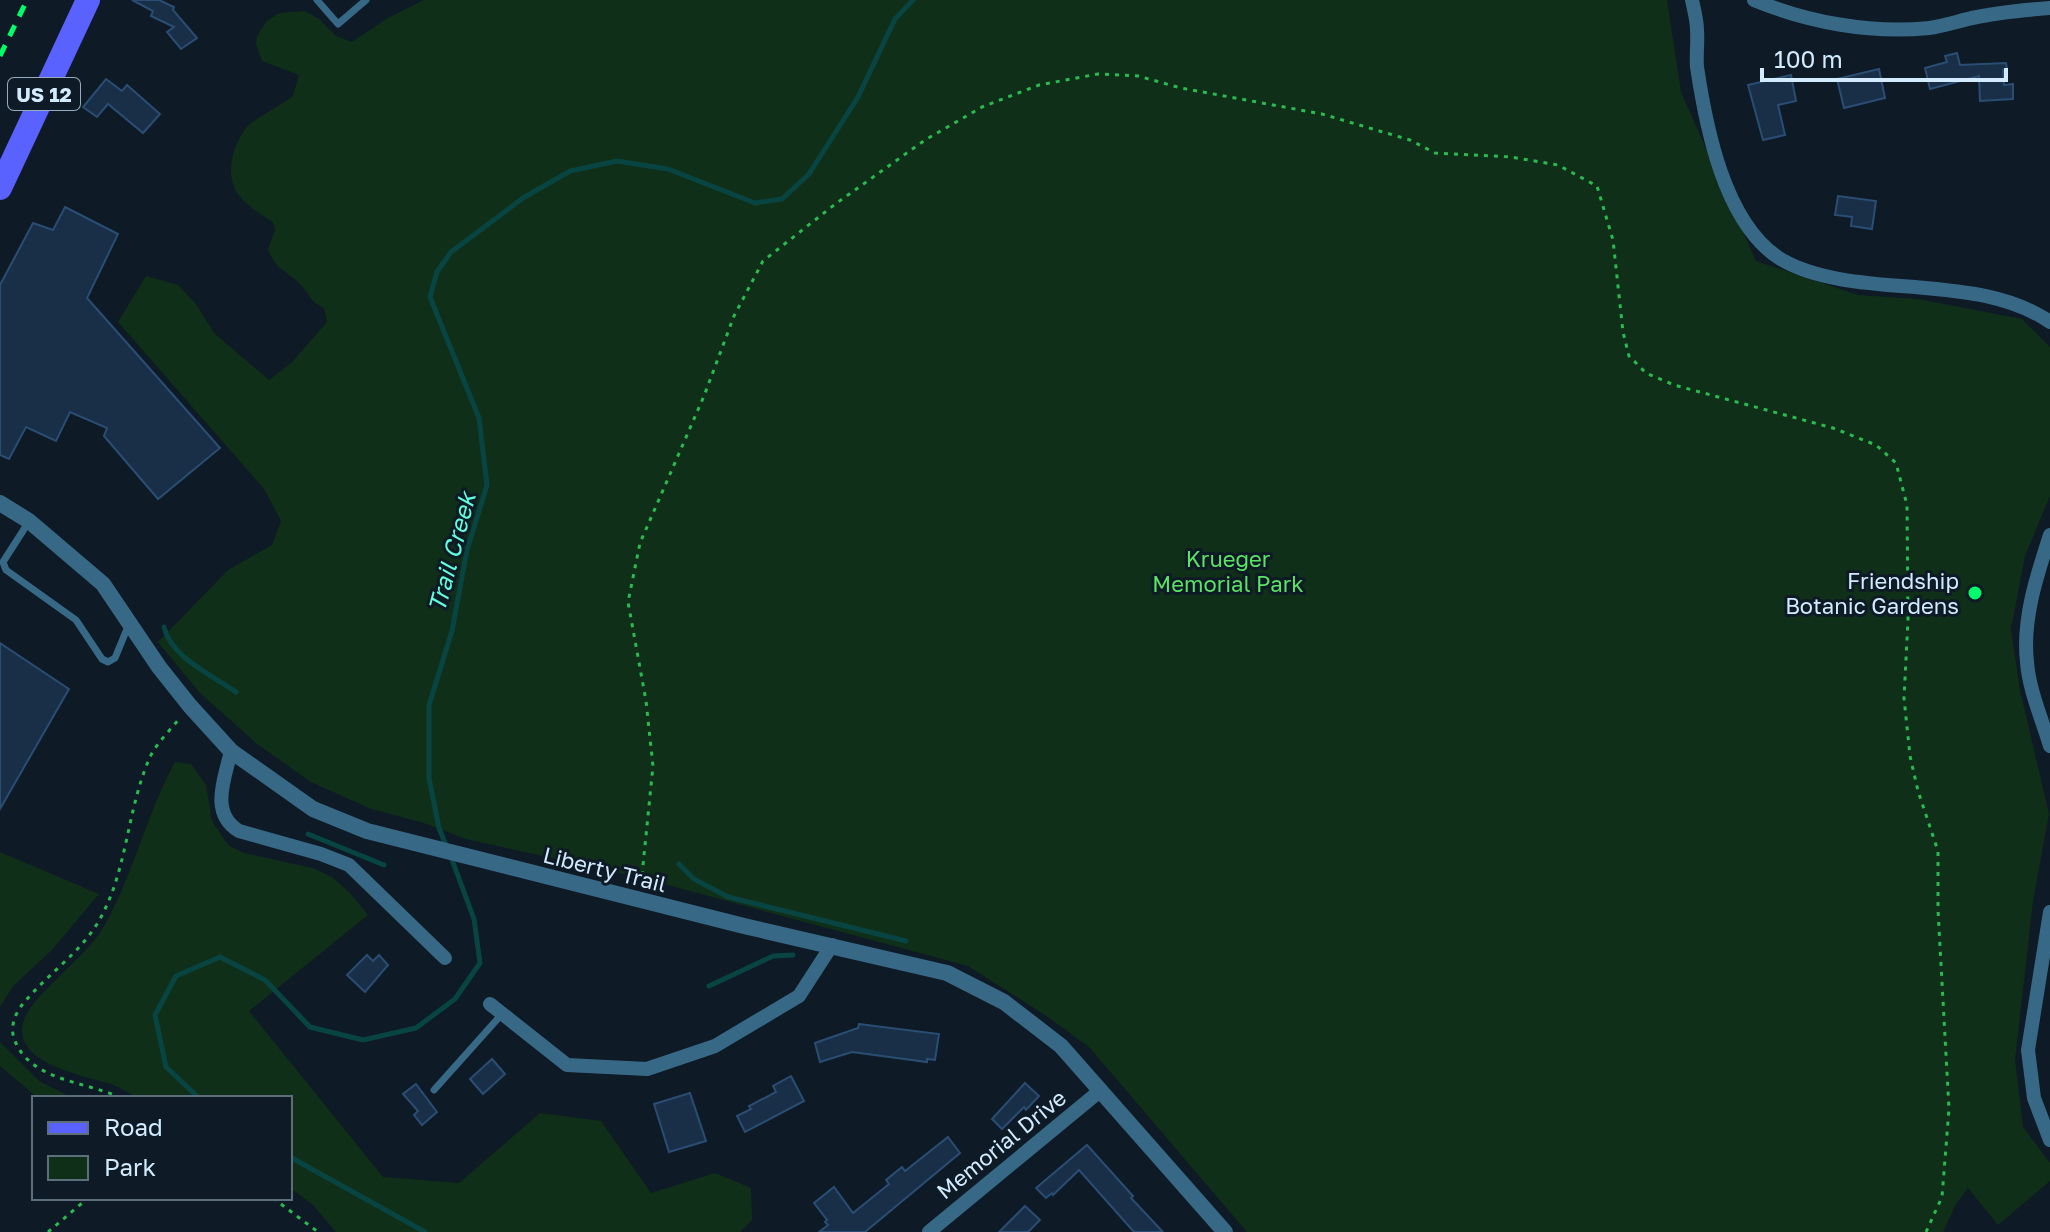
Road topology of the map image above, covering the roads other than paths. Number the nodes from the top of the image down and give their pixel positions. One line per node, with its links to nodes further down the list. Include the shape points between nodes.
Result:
1 (88, 0): 7 (main road, US 12)
2 (317, 0): 3 (lane, via 338,24)
3 (366, 0)
4 (1692, 0): 8 (street, via 1711,139 1736,209 1763,245 1781,260 1825,276 1969,292)
5 (1754, 0): 6 (street, via 1787,14 1894,29)
6 (2050, 8)
7 (0, 188)
8 (2050, 322)
9 (0, 503): 10 (street, Liberty Trail)
10 (29, 521): 12 (street, Liberty Trail, via 103,584); 12 (lane, via 3,562 6,570 76,620 108,662 115,658)
11 (2050, 535): 13 (street, via 2026,637 2027,664)
12 (130, 623): 15 (street, Liberty Trail, via 190,706)
13 (2044, 711): 14 (street)
14 (2050, 746)
15 (231, 751): 17 (street, Liberty Trail, via 313,809 367,831); 18 (street, via 220,800 231,826 349,865)
16 (2050, 912): 22 (street, via 2028,1050 2034,1098)
17 (832, 945): 19 (street, via 799,996 715,1046 647,1069 567,1065); 21 (street, Liberty Trail, via 947,973 1004,1002 1061,1046)
18 (445, 958)
19 (496, 1009): 20 (lane)
20 (434, 1090)
21 (1101, 1090): 23 (street, Memorial Drive); 24 (street, Liberty Trail)
22 (2050, 1140)
23 (929, 1232)
24 (1225, 1232)

